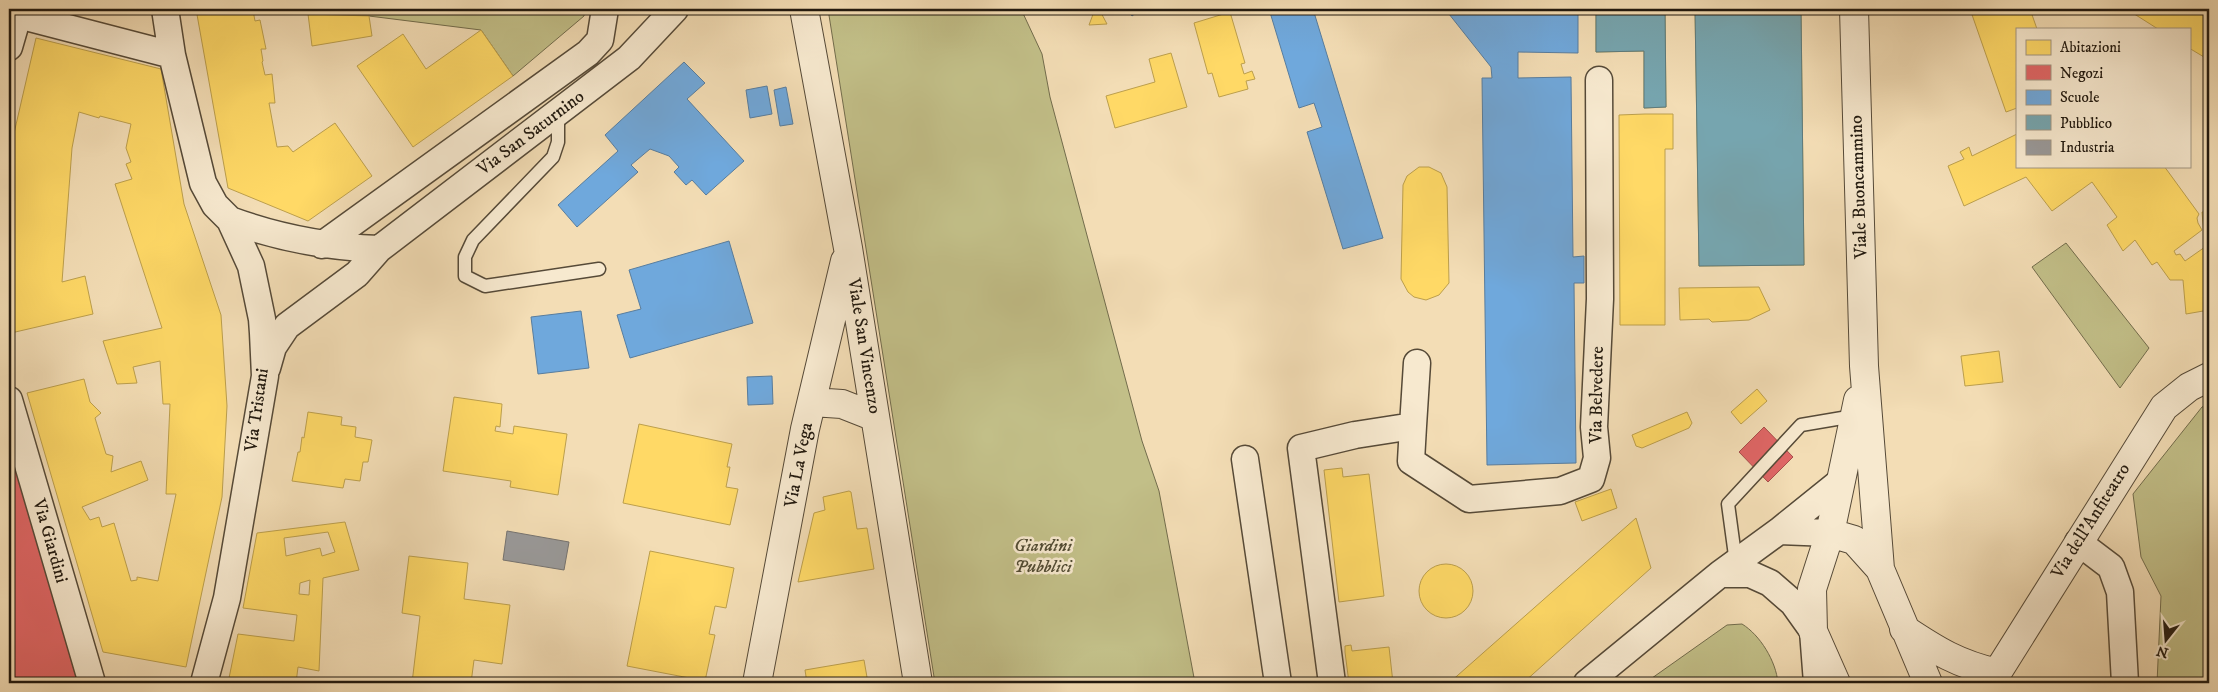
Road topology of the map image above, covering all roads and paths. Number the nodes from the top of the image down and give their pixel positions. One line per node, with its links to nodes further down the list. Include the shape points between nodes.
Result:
1 (165, 9): 8 (street, Via Tristani)
2 (605, 9): 12 (street, Via San Saturnino, via 600,40 588,52)
3 (675, 9): 10 (street, Via San Saturnino, via 628,58)
4 (804, 9): 13 (street, Viale San Vincenzo)
5 (1854, 9): 17 (street, Viale Buoncammino)
6 (19, 12): 7 (street); 8 (street)
7 (9, 47)
8 (172, 55): 11 (street, Via Tristani, via 203,183 215,205)
9 (1599, 80): 24 (street, Via Belvedere, via 1600,299 1594,427 1597,458 1591,479 1560,491 1469,499 1411,461)
10 (558, 112): 14 (street, Via San Saturnino); 15 (lane, via 558,142 553,157 473,240 465,257 465,276 485,286)
11 (230, 220): 12 (street, via 266,233); 18 (street, Via Tristani, via 250,266 262,318)
12 (322, 245): 14 (street)
13 (848, 248): 21 (street, Via La Vega); 23 (street, Viale San Vincenzo)
14 (380, 249): 18 (street, Via San Saturnino, via 357,274 287,326 273,347)
15 (599, 268)
16 (1417, 363): 24 (street, Via Belvedere)
17 (1864, 366): 22 (street, Viale Buoncammino); 31 (street, Viale Buoncammino)
18 (265, 376): 35 (street, Via Tristani, via 227,598)
19 (2209, 377): 29 (street, Via dell'Anfiteatro, via 2189,386 2164,407)
20 (9, 400): 36 (street, Via Giardini)
21 (812, 402): 23 (street, via 842,404); 37 (street, Via La Vega)
22 (1854, 416): 26 (street, Viale Buoncammino); 30 (lane, via 1801,424 1728,504)
23 (875, 417): 38 (street, Viale San Vincenzo)
24 (1413, 426): 40 (street, via 1301,448)
25 (1245, 458): 39 (street)
26 (1841, 481): 27 (street); 28 (street, Viale Buoncammino)
27 (1779, 531): 28 (street); 30 (street)
28 (1830, 533): 31 (street, via 1854,540); 33 (street, Viale Buoncammino, via 1812,589)
29 (2078, 542): 34 (street, Via dell'Anfiteatro); 45 (street, via 2111,567 2120,592)
30 (1728, 569): 33 (street, via 1770,583 1793,603); 41 (street)
31 (1880, 569): 32 (street, Viale Buoncammino)
32 (1904, 629): 34 (street, via 1942,655); 44 (street, Viale Buoncammino)
33 (1812, 631): 42 (street); 43 (street, Viale Buoncammino)
34 (1994, 678)
35 (205, 680)
36 (92, 683)
37 (757, 683)
38 (918, 683)
39 (1278, 683)
40 (1332, 683)
41 (1587, 683)
42 (1817, 683)
43 (1836, 683)
44 (1928, 683)
45 (2125, 683)

